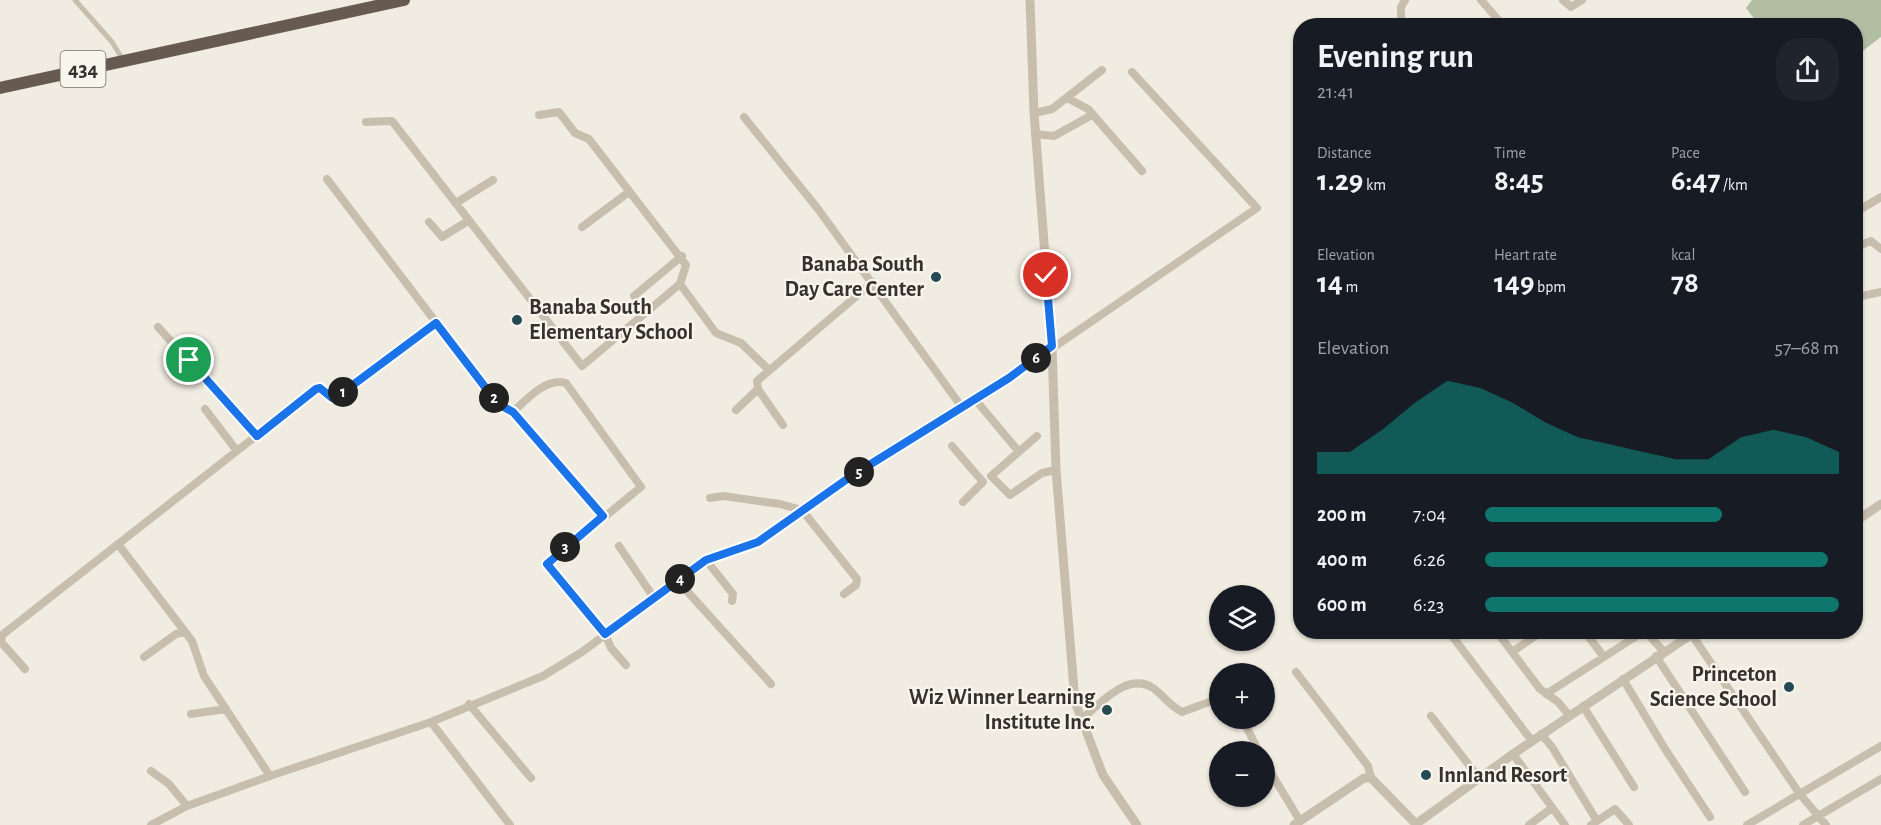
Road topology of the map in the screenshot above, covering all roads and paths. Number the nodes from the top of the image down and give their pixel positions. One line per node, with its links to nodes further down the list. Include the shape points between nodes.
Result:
1 (75, 0): 10 (street, via 112,42)
2 (404, 0): 10 (highway, 434)
3 (1030, 0): 15 (street)
4 (1481, 0): 9 (street)
5 (1563, 0): 6 (street, via 1571,8)
6 (1582, 0)
7 (1405, 1): 8 (street)
8 (1401, 18)
9 (1497, 18)
10 (123, 62): 13 (highway, 434)
11 (1102, 70): 14 (street)
12 (1132, 72): 41 (street, via 1257,208)
13 (0, 88)
14 (1067, 98): 15 (street, via 1052,109); 17 (street, via 1083,105)
15 (1034, 113): 20 (street)
16 (539, 115): 24 (street, via 559,112 575,133 589,140)
17 (1092, 115): 20 (street, via 1054,136); 21 (street)
18 (744, 117): 34 (street)
19 (366, 122): 26 (street, via 392,121)
20 (1035, 134): 41 (street)
21 (1142, 171)
22 (327, 179): 39 (street)
23 (493, 180): 26 (street)
24 (629, 192): 30 (street); 33 (street)
25 (1881, 196): 27 (street)
26 (456, 203): 28 (street)
27 (1863, 208)
28 (468, 221): 29 (street, via 442,237); 35 (street, via 582,366)
29 (429, 222)
30 (582, 227)
31 (1863, 244): 32 (street, via 1871,241)
32 (1881, 249)
33 (682, 256): 35 (street, via 686,265); 37 (street)
34 (873, 282): 42 (street); 45 (street)
35 (680, 284): 42 (street, via 716,333 741,343)
36 (1881, 292): 38 (street)
37 (634, 296)
38 (1863, 296)
39 (436, 323): 48 (street, via 498,404); 50 (street, via 338,396 332,398 316,389)
40 (158, 327): 50 (street)
41 (1052, 346): 44 (street); 55 (street)
42 (769, 370): 43 (street, via 757,381)
43 (758, 389): 47 (street); 49 (street)
44 (974, 398): 45 (street); 54 (street)
45 (961, 406): 61 (street)
46 (205, 409): 53 (street)
47 (736, 410)
48 (513, 412): 62 (street); 62 (street, via 533,394 558,381 574,392 641,487)
49 (783, 425)
50 (257, 436): 53 (street)
51 (1037, 436): 54 (street)
52 (952, 446): 57 (street)
53 (237, 451): 64 (street)
54 (1019, 452): 56 (street)
55 (1056, 470): 56 (street, via 1042,473 1010,495); 98 (street, via 1075,702)
56 (991, 476): 57 (street)
57 (983, 482): 59 (street)
58 (710, 498): 61 (street, via 723,496)
59 (963, 502)
60 (1881, 504): 63 (street)
61 (802, 510): 66 (street, via 758,542); 68 (street, via 857,579 856,585)
62 (603, 516): 72 (street, via 547,564)
63 (1863, 516)
64 (118, 544): 71 (street); 86 (street, via 2,634 1,642)
65 (619, 546): 69 (street)
66 (706, 560): 67 (street); 70 (street, via 733,594)
67 (677, 580): 69 (street); 89 (street)
68 (844, 594)
69 (654, 598): 72 (street)
70 (732, 601)
71 (185, 632): 83 (street); 94 (street, via 198,653 204,676)
72 (605, 634): 85 (street); 92 (street, via 543,676)
73 (1454, 639): 101 (street)
74 (1502, 639): 81 (street)
75 (1531, 639): 81 (street)
76 (1590, 639): 84 (street)
77 (1632, 639): 84 (street)
78 (1651, 639): 82 (street)
79 (1682, 639): 82 (street)
80 (1698, 639): 113 (street)
81 (1512, 652): 90 (street)
82 (1659, 654): 88 (street); 112 (street)
83 (144, 657)
84 (1604, 657): 90 (street)
85 (626, 665)
86 (25, 669)
87 (1296, 672): 107 (street, via 1368,765)
88 (1623, 679): 93 (street); 117 (street)
89 (771, 684)
90 (1546, 694): 96 (street)
91 (1209, 702): 98 (street, via 1182,712 1152,688 1135,683 1122,687)
92 (469, 704): 99 (street); 106 (street)
93 (1583, 706): 96 (street); 111 (street)
94 (226, 710): 95 (street); 105 (street)
95 (191, 714)
96 (1569, 715): 100 (street)
97 (1431, 716): 108 (street)
98 (1081, 720): 122 (street, via 1103,776)
99 (432, 722): 105 (street); 121 (street)
100 (1542, 734): 101 (street); 119 (street)
101 (1532, 741): 103 (street)
102 (1881, 746): 113 (street)
103 (1513, 754): 108 (street); 115 (street)
104 (151, 771): 114 (street, via 169,784)
105 (270, 776): 114 (street)
106 (531, 778)
107 (1371, 778): 118 (street, via 1364,778); 123 (street)
108 (1479, 778): 123 (street)
109 (1881, 779): 116 (street)
110 (1275, 782): 118 (street)
111 (1634, 787)
112 (1745, 792)
113 (1800, 793): 116 (street); 127 (street)
114 (187, 806): 120 (street)
115 (1552, 808): 124 (street); 125 (street)
116 (1818, 816): 128 (street); 129 (street)
117 (1710, 817)
118 (1297, 823)
119 (1594, 823): 126 (street, via 1615,809)
120 (151, 825)
121 (510, 825)
122 (1137, 825)
123 (1417, 825)
124 (1529, 825)
125 (1565, 825)
126 (1629, 825)
127 (1748, 825)
128 (1803, 825)
129 (1826, 825)

